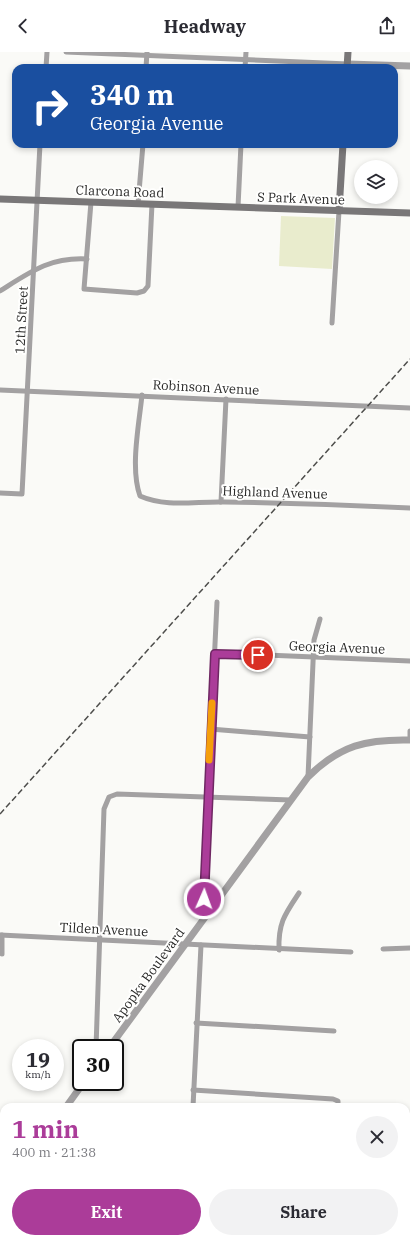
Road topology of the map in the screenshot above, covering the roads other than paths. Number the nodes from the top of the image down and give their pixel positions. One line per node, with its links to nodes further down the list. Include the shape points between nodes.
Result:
1 (48, 52): 7 (street)
2 (66, 52): 5 (street)
3 (246, 52): 6 (street)
4 (348, 52): 10 (main road)
5 (146, 54): 6 (street)
6 (246, 60): 8 (street); 9 (street)
7 (46, 64)
8 (246, 64)
9 (313, 64)
10 (347, 64)
11 (398, 66): 12 (street)
12 (410, 66)
13 (40, 148): 18 (street, 12th Street)
14 (143, 148): 20 (street)
15 (241, 148): 22 (street)
16 (343, 148): 23 (main road)
17 (0, 199): 18 (main road, Clarcona Road)
18 (38, 200): 19 (main road, Clarcona Road); 26 (street, 12th Street)
19 (91, 202): 20 (main road, Clarcona Road); 25 (street)
20 (138, 204): 21 (main road, Clarcona Road)
21 (152, 204): 22 (main road, Clarcona Road); 25 (street, via 148,286 144,291 137,293 84,289)
22 (238, 207): 23 (main road, S Park Avenue)
23 (339, 211): 24 (main road, S Park Avenue); 28 (street)
24 (410, 213)
25 (87, 259): 26 (street, via 58,260)
26 (34, 269): 27 (street); 30 (street, 12th Street)
27 (0, 291)
28 (332, 323)
29 (0, 390): 30 (street, Robinson Avenue)
30 (28, 391): 31 (street, Robinson Avenue); 34 (street, 12th Street, via 22,494)
31 (142, 395): 32 (street, Robinson Avenue); 35 (street, Highland Avenue, via 136,486 140,496 169,503)
32 (226, 399): 33 (street, Robinson Avenue); 35 (street)
33 (410, 408)
34 (0, 493)
35 (221, 502): 36 (street, Highland Avenue)
36 (410, 508)
37 (217, 602): 39 (street)
38 (320, 620): 40 (street, via 316,631)
39 (215, 654): 40 (street, Georgia Avenue); 42 (street)
40 (314, 657): 41 (street, Georgia Avenue); 44 (street)
41 (410, 661)
42 (210, 729): 44 (street); 47 (street)
43 (410, 731): 45 (street)
44 (310, 737): 46 (street)
45 (410, 740): 46 (street, Apopka Boulevard, via 375,740 352,746 329,758)
46 (308, 777): 48 (street, Apopka Boulevard)
47 (208, 797): 48 (street); 50 (street, via 204,899); 52 (street, via 117,794 109,797 104,809)
48 (291, 800): 50 (street, Apopka Boulevard)
49 (300, 893): 57 (street, via 282,918)
50 (212, 908): 53 (street, Apopka Boulevard)
51 (1, 935): 52 (street, Tilden Avenue); 59 (street)
52 (101, 940): 53 (street, Tilden Avenue); 62 (street)
53 (186, 943): 54 (street, Tilden Avenue); 63 (street, Apopka Boulevard)
54 (201, 945): 57 (street, Tilden Avenue); 60 (street)
55 (410, 948): 56 (street)
56 (383, 949)
57 (279, 950): 58 (street, Tilden Avenue)
58 (351, 952)
59 (2, 954)
60 (196, 1023): 61 (street); 64 (street)
61 (334, 1031)
62 (96, 1039)
63 (116, 1039)
64 (194, 1090): 67 (street); 68 (street, via 334,1099)
65 (78, 1091): 66 (street)
66 (69, 1103)
67 (193, 1103)
68 (337, 1103)

